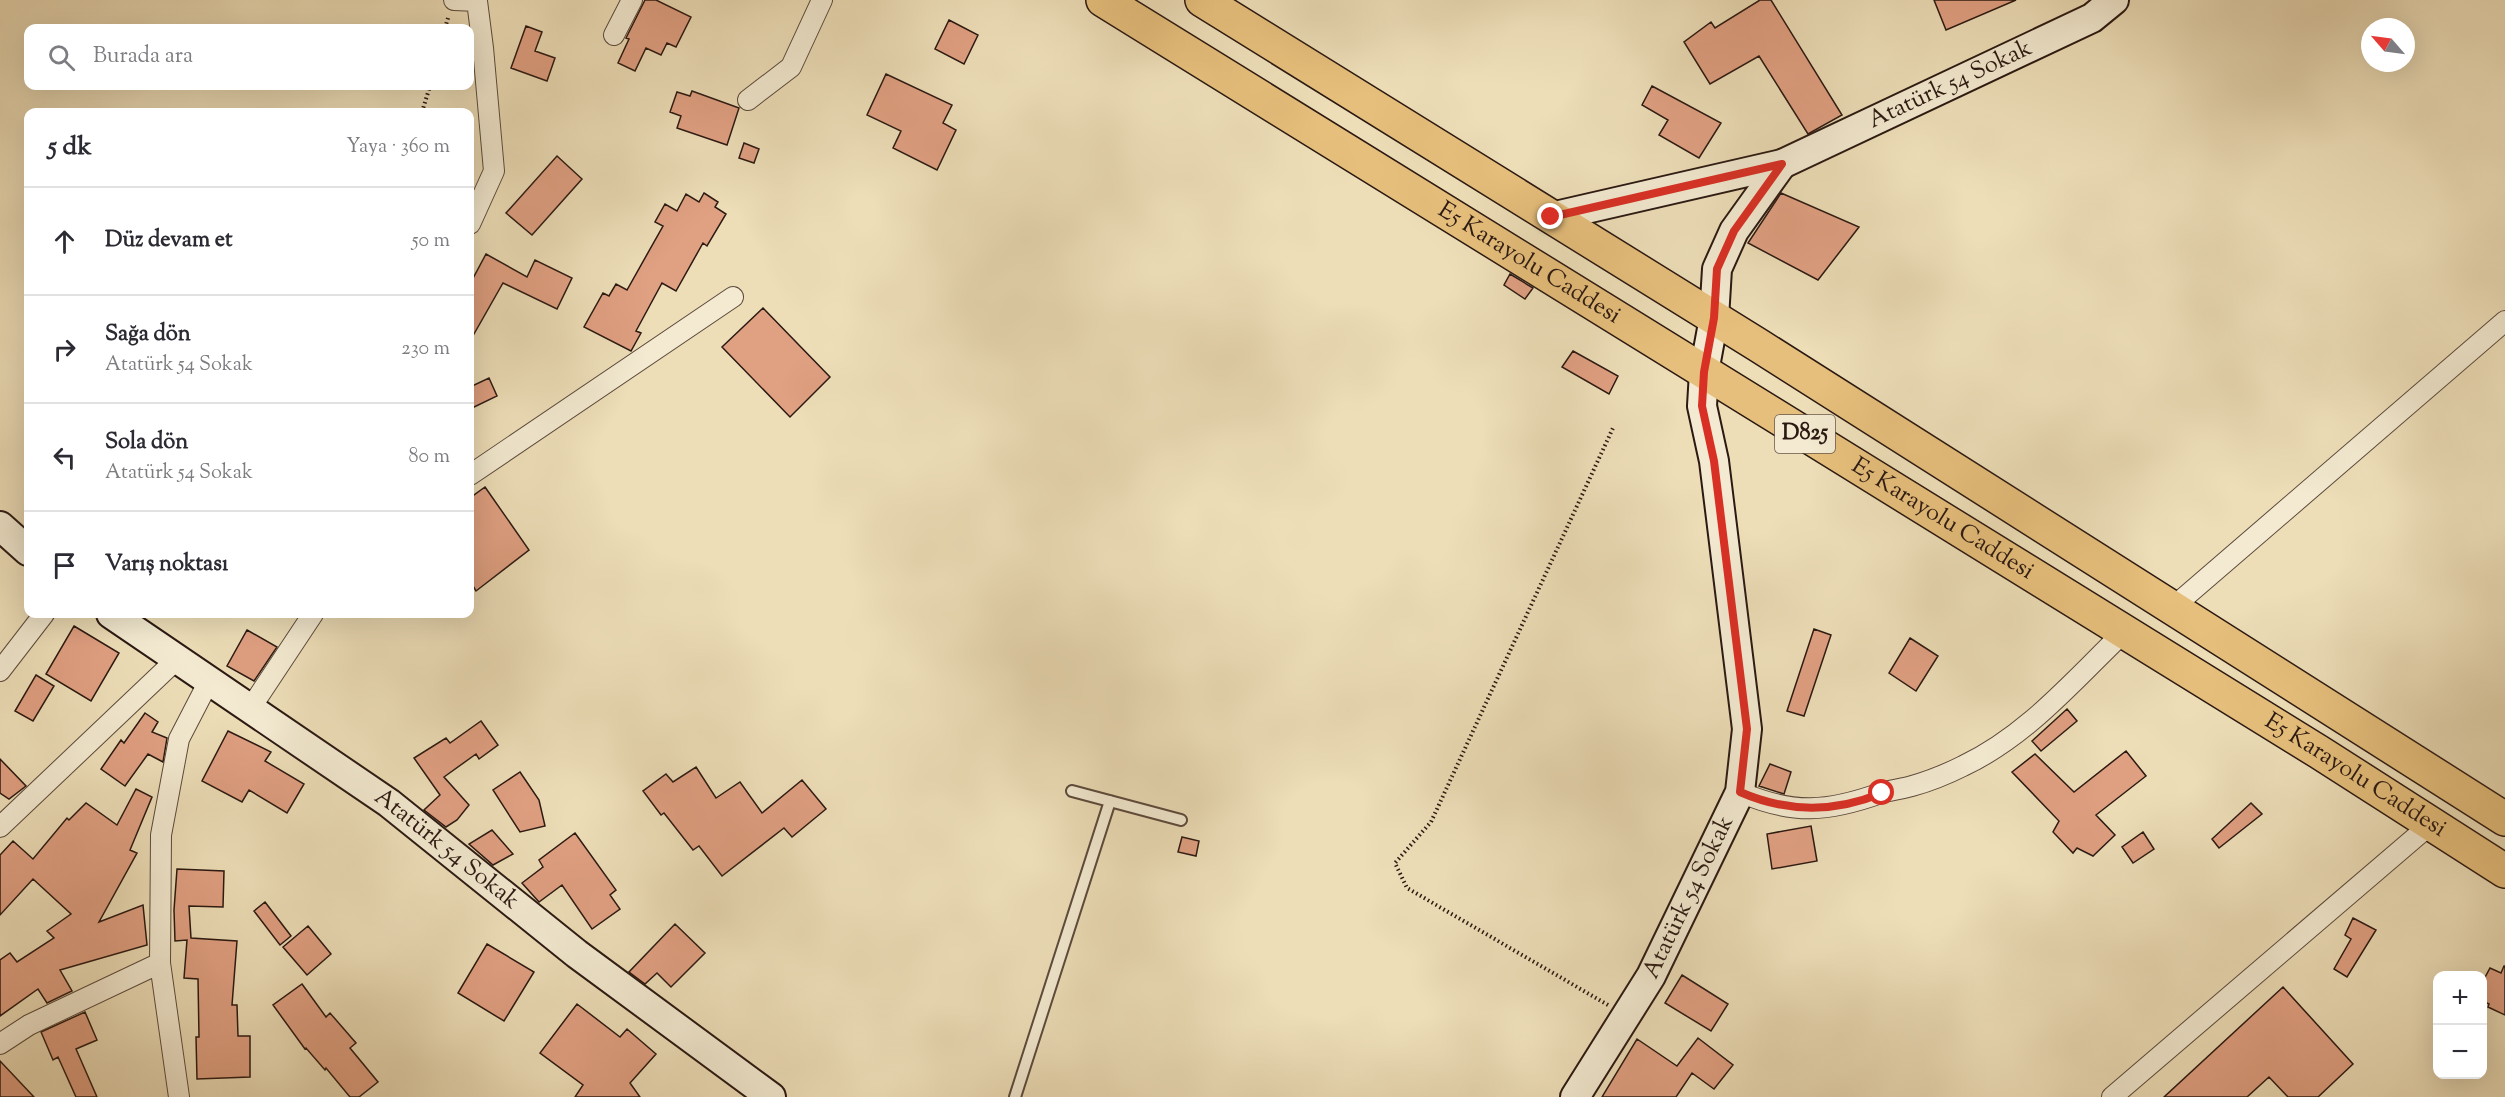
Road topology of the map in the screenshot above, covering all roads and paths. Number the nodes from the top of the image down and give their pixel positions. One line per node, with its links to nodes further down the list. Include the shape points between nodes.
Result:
1 (454, 0): 12 (street, via 477,2 483,48 494,171)
2 (632, 0): 7 (street)
3 (822, 0): 9 (street, via 791,68)
4 (1103, 0): 17 (highway, E5 Karayolu Caddesi / D825)
5 (1202, 0): 13 (highway, E5 Karayolu Caddesi / D825)
6 (2114, 0): 11 (street, Atatürk 54 Sokak, via 2092,18)
7 (614, 35)
8 (429, 90): 10 (path)
9 (748, 100)
10 (423, 108)
11 (1782, 164): 13 (street, Atatürk 54 Sokak); 15 (street, Atatürk 54 Sokak, via 1734,231 1717,269)
12 (474, 215)
13 (1551, 217): 15 (highway, E5 Karayolu Caddesi / D825)
14 (733, 297): 19 (street)
15 (1714, 318): 17 (street, Atatürk 54 Sokak); 22 (highway, E5 Karayolu Caddesi / D825)
16 (2505, 321): 22 (street)
17 (1704, 372): 26 (highway, E5 Karayolu Caddesi / D825); 32 (street, Atatürk 54 Sokak, via 1702,406 1714,461 1747,729)
18 (1613, 428): 40 (path, via 1431,822 1395,862 1407,888 1605,1001)
19 (474, 472)
20 (0, 526): 21 (street)
21 (24, 547)
22 (2172, 608): 34 (highway, E5 Karayolu Caddesi / D825)
23 (41, 618): 28 (street)
24 (117, 618): 27 (street, Atatürk 54 Sokak)
25 (310, 618): 30 (street)
26 (2124, 632): 32 (street, via 2027,726 1990,752 1938,777 1854,803 1824,808 1787,807); 36 (highway, E5 Karayolu Caddesi / D825)
27 (177, 659): 29 (street, Atatürk 54 Sokak); 37 (street)
28 (0, 671)
29 (209, 681): 30 (street, Atatürk 54 Sokak); 39 (street, via 179,739 161,835)
30 (250, 709): 43 (street, Atatürk 54 Sokak, via 389,803 577,954)
31 (1072, 791): 33 (lane)
32 (1740, 792): 40 (street, Atatürk 54 Sokak, via 1651,976)
33 (1110, 801): 35 (lane); 44 (lane)
34 (2505, 819)
35 (1181, 820)
36 (2431, 824): 38 (highway, E5 Karayolu Caddesi / D825); 46 (street)
37 (0, 827)
38 (2505, 871)
39 (160, 963): 41 (street, via 29,1025); 42 (street)
40 (1622, 1022): 45 (street, Atatürk 54 Sokak)
41 (0, 1044)
42 (179, 1097)
43 (771, 1097)
44 (1014, 1097)
45 (1575, 1097)
46 (2112, 1097)

